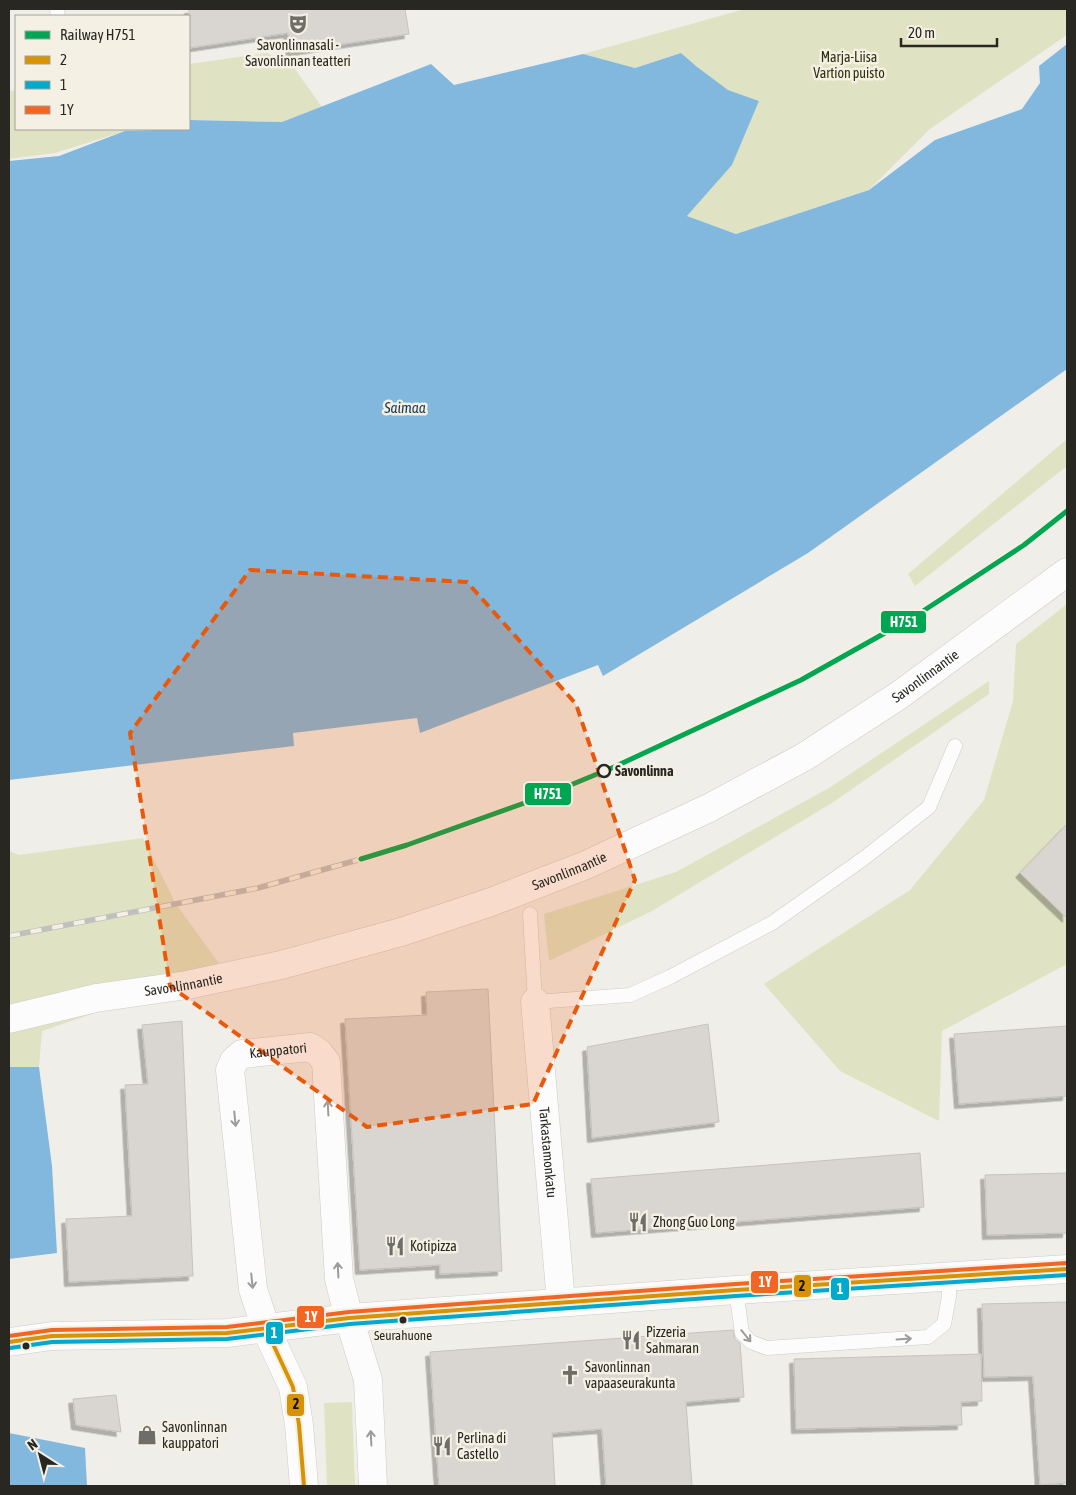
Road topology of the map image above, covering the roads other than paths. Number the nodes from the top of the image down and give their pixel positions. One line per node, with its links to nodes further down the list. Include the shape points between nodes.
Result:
1 (1067, 572): 4 (main road, Savonlinnantie, via 898,696 804,757 709,808 586,865 401,932 281,965 187,985)
2 (955, 746): 6 (lane, via 929,807 863,859 772,923 630,995)
3 (530, 914): 6 (lane)
4 (96, 998): 5 (main road); 7 (main road, Savonlinnantie)
5 (9, 1002)
6 (535, 1002): 11 (main road, Tarkastamonkatu)
7 (9, 1019)
8 (1067, 1269): 9 (main road)
9 (949, 1276): 10 (main road); 10 (lane, one-way to 9, via 742,1332 751,1342 767,1348 928,1337 944,1324)
10 (736, 1290): 11 (main road)
11 (561, 1302): 12 (main road)
12 (349, 1318): 13 (main road); 13 (main road, Kauppatori, one-way to 13, via 338,1280 326,1062 310,1047 242,1054 230,1070 253,1289); 16 (main road, Kauppatori, one-way to 12, via 368,1380)
13 (266, 1329): 14 (main road, via 227,1333 52,1336); 15 (main road, Kauppatori, via 292,1387)
14 (9, 1342)
15 (304, 1486)
16 (374, 1486)

